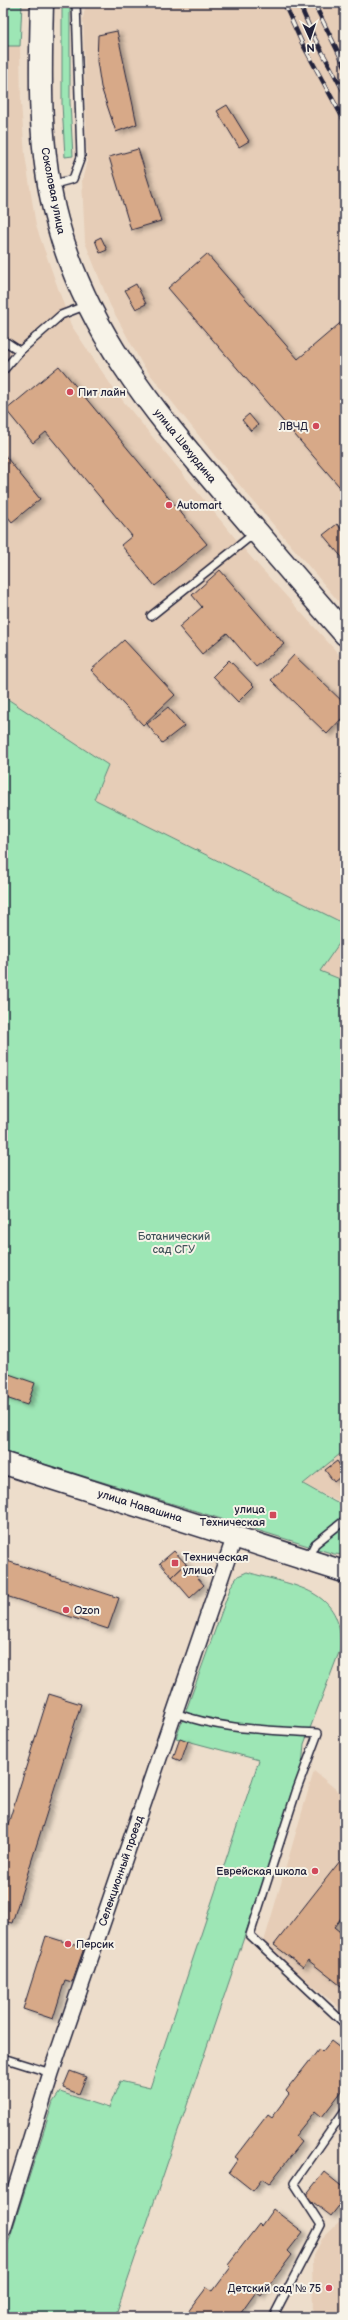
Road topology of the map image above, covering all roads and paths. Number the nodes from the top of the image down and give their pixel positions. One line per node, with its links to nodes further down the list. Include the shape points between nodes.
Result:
1 (42, 3): 3 (main road, Соколовая улица, via 44,150)
2 (76, 3): 3 (lane, via 81,157 73,179)
3 (51, 185): 4 (main road, Соколовая улица, via 57,220 74,273)
4 (92, 314): 6 (lane, via 61,315); 8 (main road, улица Шехурдина, via 128,375)
5 (3, 340): 6 (lane)
6 (20, 351): 7 (lane)
7 (3, 371)
8 (256, 532): 9 (lane); 10 (main road, улица Шехурдина)
9 (151, 616)
10 (345, 634)
11 (3, 1463): 13 (main road, улица Навашина)
12 (345, 1520): 14 (lane, via 315,1544)
13 (235, 1536): 14 (main road, улица Навашина); 16 (street, Селекционный проезд)
14 (307, 1561): 15 (main road, улица Навашина)
15 (345, 1572)
16 (175, 1713): 17 (lane, via 191,1720 234,1727 318,1733 296,1792 250,1935); 19 (street, Селекционный проезд)
17 (345, 2024)
18 (3, 2058): 19 (lane)
19 (51, 2073): 21 (street, Селекционный проезд)
20 (345, 2110): 22 (lane, via 294,2183 321,2225)
21 (3, 2229)
22 (273, 2317)

